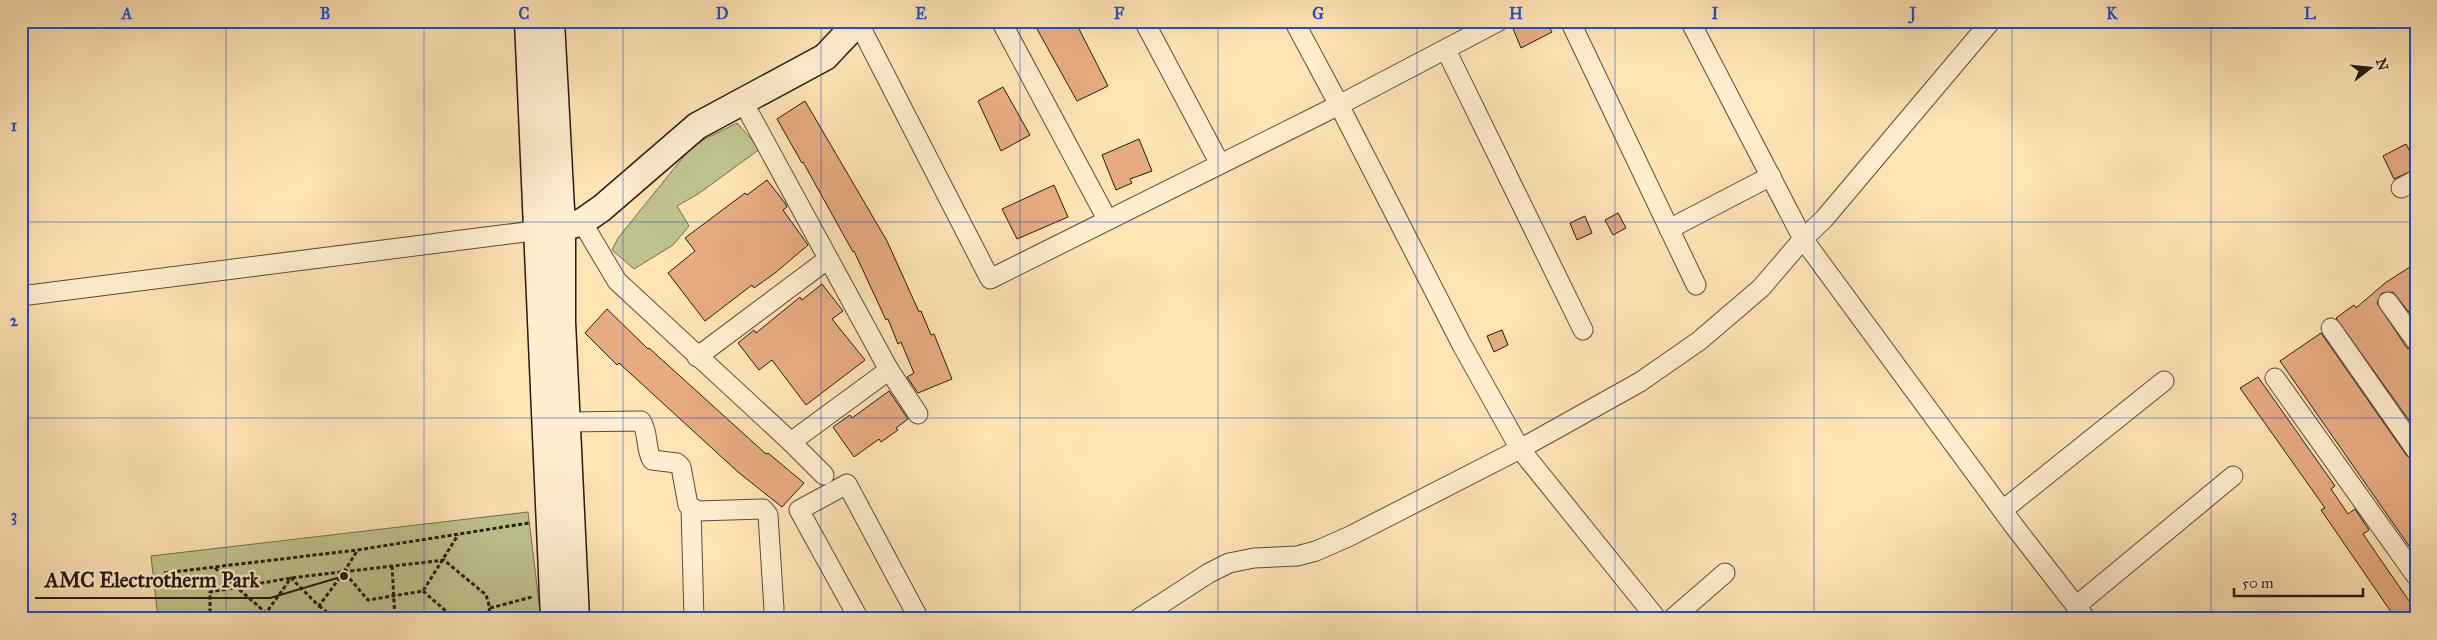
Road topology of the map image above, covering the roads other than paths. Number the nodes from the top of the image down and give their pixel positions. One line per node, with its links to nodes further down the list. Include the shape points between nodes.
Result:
1 (528, 21): 19 (street)
2 (551, 21): 17 (street)
3 (1001, 21): 16 (street)
4 (1144, 21): 14 (street)
5 (1294, 21): 13 (street)
6 (1499, 21): 11 (street)
7 (1570, 21): 18 (street)
8 (1690, 21): 15 (street)
9 (1991, 21): 20 (street, via 1831,212)
10 (859, 22): 12 (street, via 826,56); 16 (street, via 990,279)
11 (1446, 50): 13 (street); 26 (street)
12 (742, 100): 17 (street, via 697,126 602,208); 21 (street)
13 (1339, 105): 14 (street); 35 (street, via 1462,345)
14 (1220, 164): 16 (street)
15 (1770, 176): 18 (street); 20 (street)
16 (1107, 219)
17 (572, 225): 19 (street); 28 (street, via 617,281); 33 (street, via 562,322)
18 (1669, 229): 22 (street)
19 (536, 231): 23 (street); 45 (street)
20 (1804, 239): 35 (street, via 1761,288 1699,341 1640,382); 40 (street)
21 (828, 259): 28 (street); 29 (street)
22 (1696, 285)
23 (21, 296)
24 (2388, 302): 27 (street)
25 (2332, 328): 36 (street)
26 (1583, 330)
27 (2416, 341)
28 (697, 356): 34 (street)
29 (889, 370): 32 (street); 34 (street)
30 (2275, 378): 41 (street)
31 (2164, 381): 40 (street)
32 (918, 414)
33 (567, 422): 39 (street, via 641,421 652,460 676,463 681,467); 46 (street)
34 (791, 442): 37 (street)
35 (1520, 449): 44 (street); 51 (street, via 1316,551 1229,563)
36 (2416, 450)
37 (824, 475)
38 (2233, 476): 43 (street)
39 (691, 508): 47 (street); 48 (street, via 697,511 757,508 768,515)
40 (2003, 510): 43 (street)
41 (2414, 569)
42 (1725, 573): 52 (street)
43 (2081, 612)
44 (1649, 616)
45 (554, 619)
46 (576, 619)
47 (694, 619)
48 (772, 619)
49 (859, 619): 50 (street, via 799,510 847,484)
50 (919, 619)
51 (1138, 619)
52 (1672, 619)

